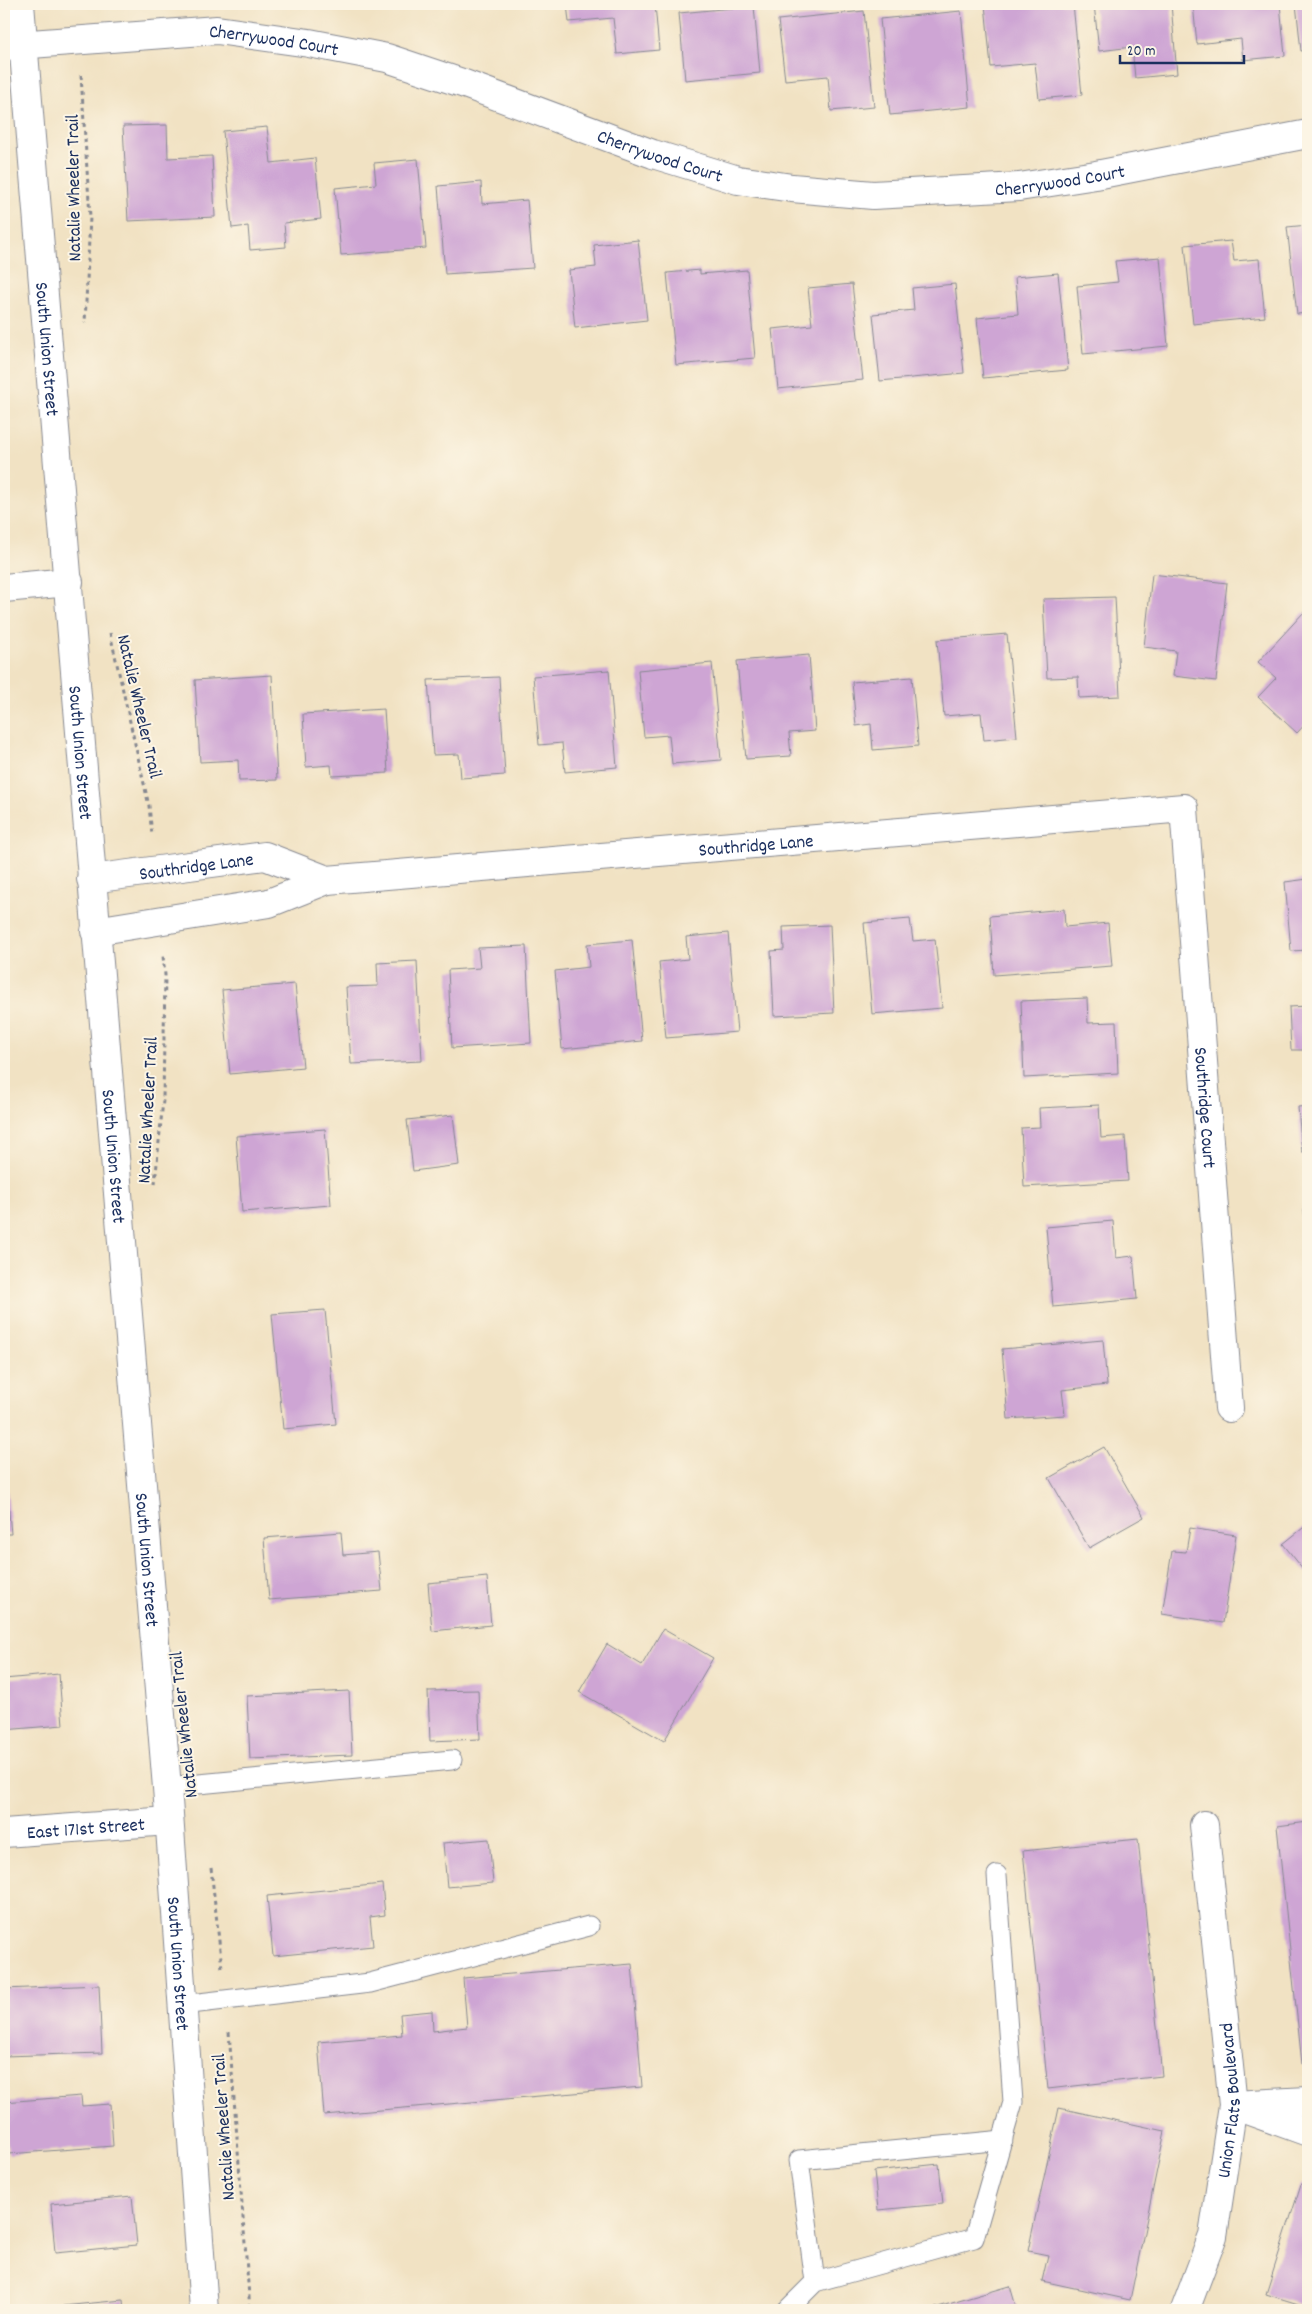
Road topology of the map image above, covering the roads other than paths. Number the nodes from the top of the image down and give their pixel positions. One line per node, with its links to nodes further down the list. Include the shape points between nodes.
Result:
1 (20, 4): 2 (street, South Union Street)
2 (13, 46): 3 (street, Cherrywood Court, via 217,30 309,43 387,58 652,154 738,180 873,195 1019,188); 4 (street, South Union Street)
3 (1308, 134)
4 (69, 582): 5 (street); 7 (street, South Union Street)
5 (4, 588)
6 (1184, 808): 8 (street, Southridge Lane); 10 (street, Southridge Court)
7 (92, 879): 8 (street, Southridge Lane, via 265,856); 9 (street, South Union Street)
8 (327, 880): 9 (street, Southridge Lane, via 269,903)
9 (95, 931): 12 (street, South Union Street)
10 (1229, 1408)
11 (452, 1760): 12 (lane)
12 (167, 1787): 13 (street, South Union Street)
13 (170, 1821): 15 (street, East 171st Street); 18 (street, South Union Street)
14 (1204, 1825): 20 (street, Union Flats Boulevard)
15 (4, 1834)
16 (997, 1875): 22 (lane, via 1013,2102)
17 (590, 1926): 18 (lane, via 370,1983)
18 (182, 2005): 24 (street, South Union Street)
19 (1308, 2101): 20 (street)
20 (1233, 2105): 21 (street); 26 (street, Union Flats Boulevard, via 1213,2236)
21 (1308, 2132)
22 (1003, 2140): 23 (lane, via 974,2238); 23 (lane, via 799,2160)
23 (815, 2282): 25 (lane)
24 (204, 2310)
25 (787, 2310)
26 (1185, 2310)

